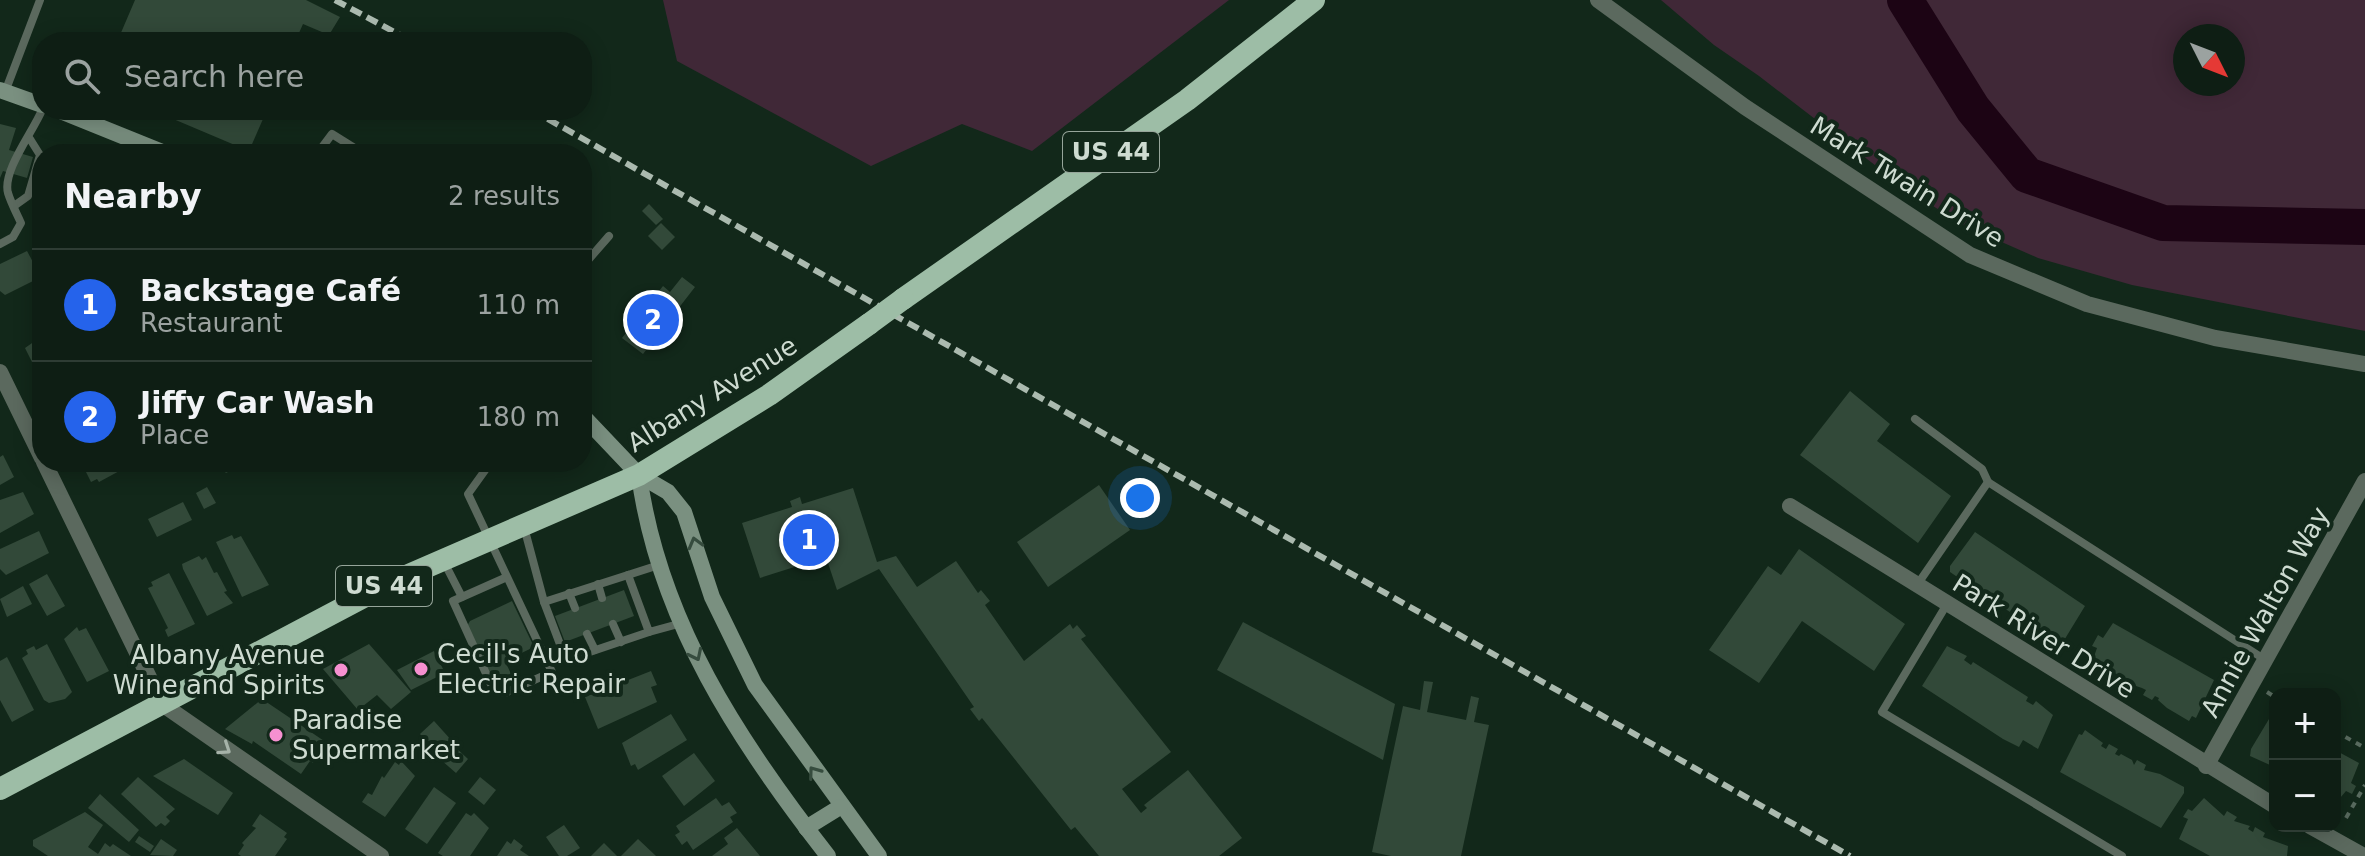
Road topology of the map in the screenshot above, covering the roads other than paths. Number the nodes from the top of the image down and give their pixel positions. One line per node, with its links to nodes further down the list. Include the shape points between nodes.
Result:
1 (40, 0): 4 (lane)
2 (1314, 0): 25 (highway, Albany Avenue / US 44, bridge, via 1187,100 769,395)
3 (1598, 0): 18 (street, Mark Twain Drive, via 1745,107 1970,255 2087,304 2215,338)
4 (3, 91): 5 (main road)
5 (32, 103)
6 (37, 120): 8 (lane)
7 (83, 120): 10 (main road)
8 (30, 139): 9 (lane); 14 (lane, via 11,169 7,191)
9 (33, 144)
10 (142, 144)
11 (324, 144): 12 (lane, via 332,134)
12 (348, 144)
13 (32, 182): 14 (lane, via 28,196)
14 (14, 206): 16 (lane, via 21,223 13,237)
15 (609, 236): 17 (lane)
16 (0, 244)
17 (592, 256)
18 (2365, 364)
19 (0, 372): 22 (street)
20 (1915, 419): 27 (lane, via 1982,469)
21 (592, 426): 25 (main road)
22 (32, 437)
23 (49, 472): 50 (street)
24 (484, 472): 30 (lane, via 468,494)
25 (639, 475): 29 (highway, Albany Avenue / US 44); 32 (main road); 54 (main road, one-way to 25, via 737,653 684,512 668,492)
26 (2365, 481): 49 (street, Annie Walton Way)
27 (1988, 482): 36 (lane); 49 (lane)
28 (1790, 506): 36 (street, Park River Drive)
29 (523, 526): 30 (highway, Albany Avenue / US 44); 40 (lane)
30 (489, 541): 31 (highway, Albany Avenue / US 44); 34 (lane)
31 (443, 560): 38 (lane); 50 (highway, Albany Avenue / US 44)
32 (659, 565): 33 (lane); 43 (main road)
33 (628, 575): 35 (lane); 45 (lane)
34 (507, 577): 38 (lane); 38 (lane, via 552,672 505,693 494,691 453,601)
35 (598, 584): 37 (lane); 39 (lane)
36 (1917, 585): 41 (street, Park River Drive)
37 (569, 593): 40 (lane); 42 (lane)
38 (462, 597)
39 (602, 598)
40 (544, 602): 48 (lane, via 566,660)
41 (1947, 604): 51 (street, Park River Drive); 60 (lane, via 1882,712)
42 (575, 608)
43 (682, 623): 45 (lane); 55 (main road, one-way to 55, via 718,701)
44 (613, 624): 47 (lane)
45 (649, 632): 47 (lane)
46 (587, 634): 48 (lane)
47 (621, 642): 48 (lane)
48 (595, 650)
49 (2264, 659): 51 (street, Annie Walton Way)
50 (162, 704): 52 (highway, Albany Avenue / US 44); 57 (street, one-way to 57)
51 (2206, 766): 53 (street, Park River Drive)
52 (0, 789)
53 (2269, 803)
54 (840, 807): 55 (main road); 59 (main road)
55 (806, 828): 58 (main road)
56 (2321, 832): 61 (street)
57 (381, 856)
58 (828, 856)
59 (879, 856)
60 (2122, 856)
61 (2364, 856)

